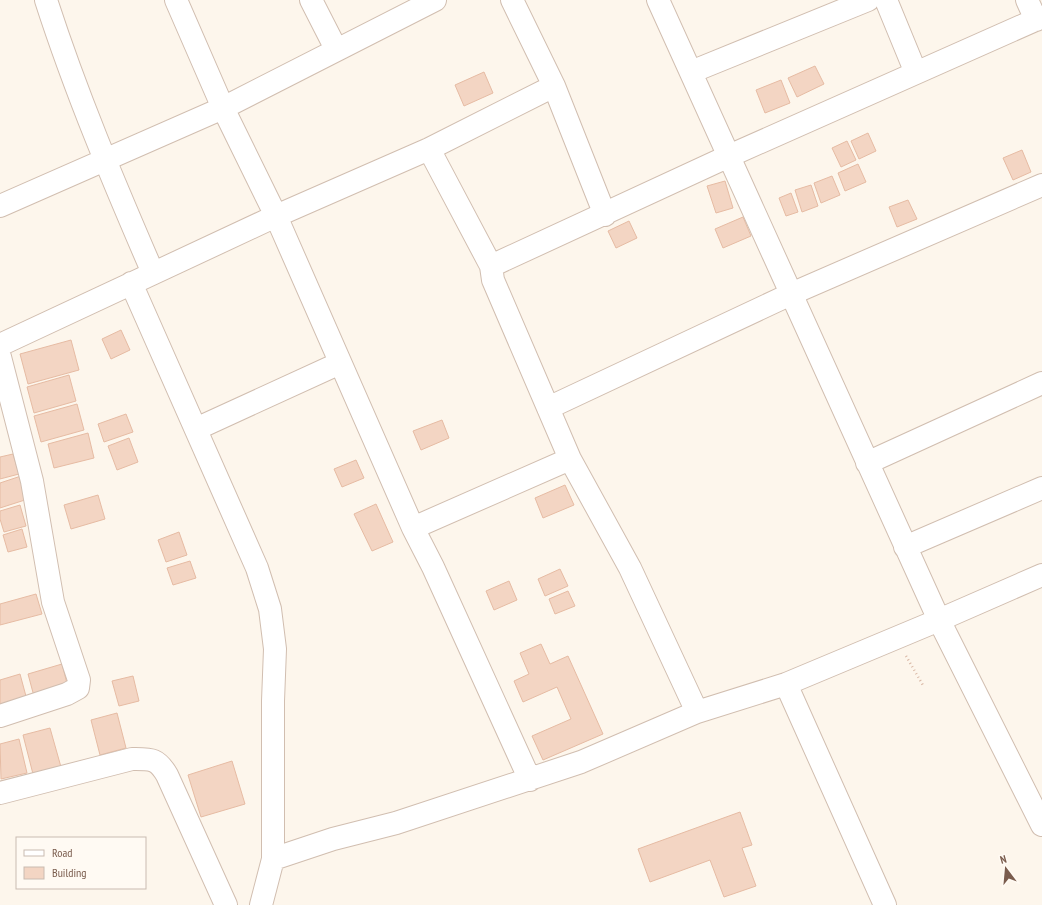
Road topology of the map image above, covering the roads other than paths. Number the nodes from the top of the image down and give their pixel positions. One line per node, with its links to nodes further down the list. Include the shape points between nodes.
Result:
1 (46, 0): 18 (street)
2 (176, 0): 15 (street)
3 (312, 0): 11 (street)
4 (435, 0): 11 (street)
5 (512, 0): 14 (street)
6 (658, 0): 12 (street)
7 (868, 0): 12 (street)
8 (886, 0): 13 (street)
9 (1027, 0): 10 (street)
10 (1039, 18): 13 (street)
11 (336, 49): 15 (street)
12 (691, 72): 17 (street)
13 (916, 73): 17 (street)
14 (554, 86): 16 (street); 21 (street)
15 (223, 108): 18 (street); 22 (street)
16 (429, 149): 22 (street); 23 (street)
17 (729, 156): 21 (street); 26 (street)
18 (104, 160): 20 (street); 24 (street)
19 (1042, 185): 26 (street)
20 (0, 206)
21 (605, 215): 23 (street)
22 (276, 216): 24 (street); 29 (street)
23 (492, 266): 31 (street, via 493,280)
24 (153, 273): 25 (street)
25 (131, 283): 27 (street); 32 (street)
26 (791, 294): 31 (street); 34 (street)
27 (0, 345)
28 (0, 358): 42 (street, via 32,481 53,602 79,680 78,688 67,694)
29 (340, 363): 32 (street); 36 (street)
30 (1042, 383): 34 (street)
31 (548, 408): 33 (street)
32 (196, 429): 46 (street, via 257,568 270,609 276,649 273,701)
33 (570, 459): 36 (street); 41 (street, via 630,568)
34 (867, 463): 37 (street)
35 (1042, 488): 37 (street)
36 (412, 528): 43 (street, via 433,567)
37 (905, 547): 39 (street)
38 (1042, 575): 39 (street)
39 (939, 620): 40 (street); 45 (street)
40 (786, 684): 41 (street); 49 (street)
41 (697, 712): 43 (street, via 602,754)
42 (0, 716)
43 (530, 780): 46 (street, via 396,823 333,839)
44 (0, 793): 47 (street, via 132,759 148,759 160,764)
45 (1042, 826)
46 (273, 860): 48 (street)
47 (226, 905)
48 (261, 905)
49 (885, 905)

